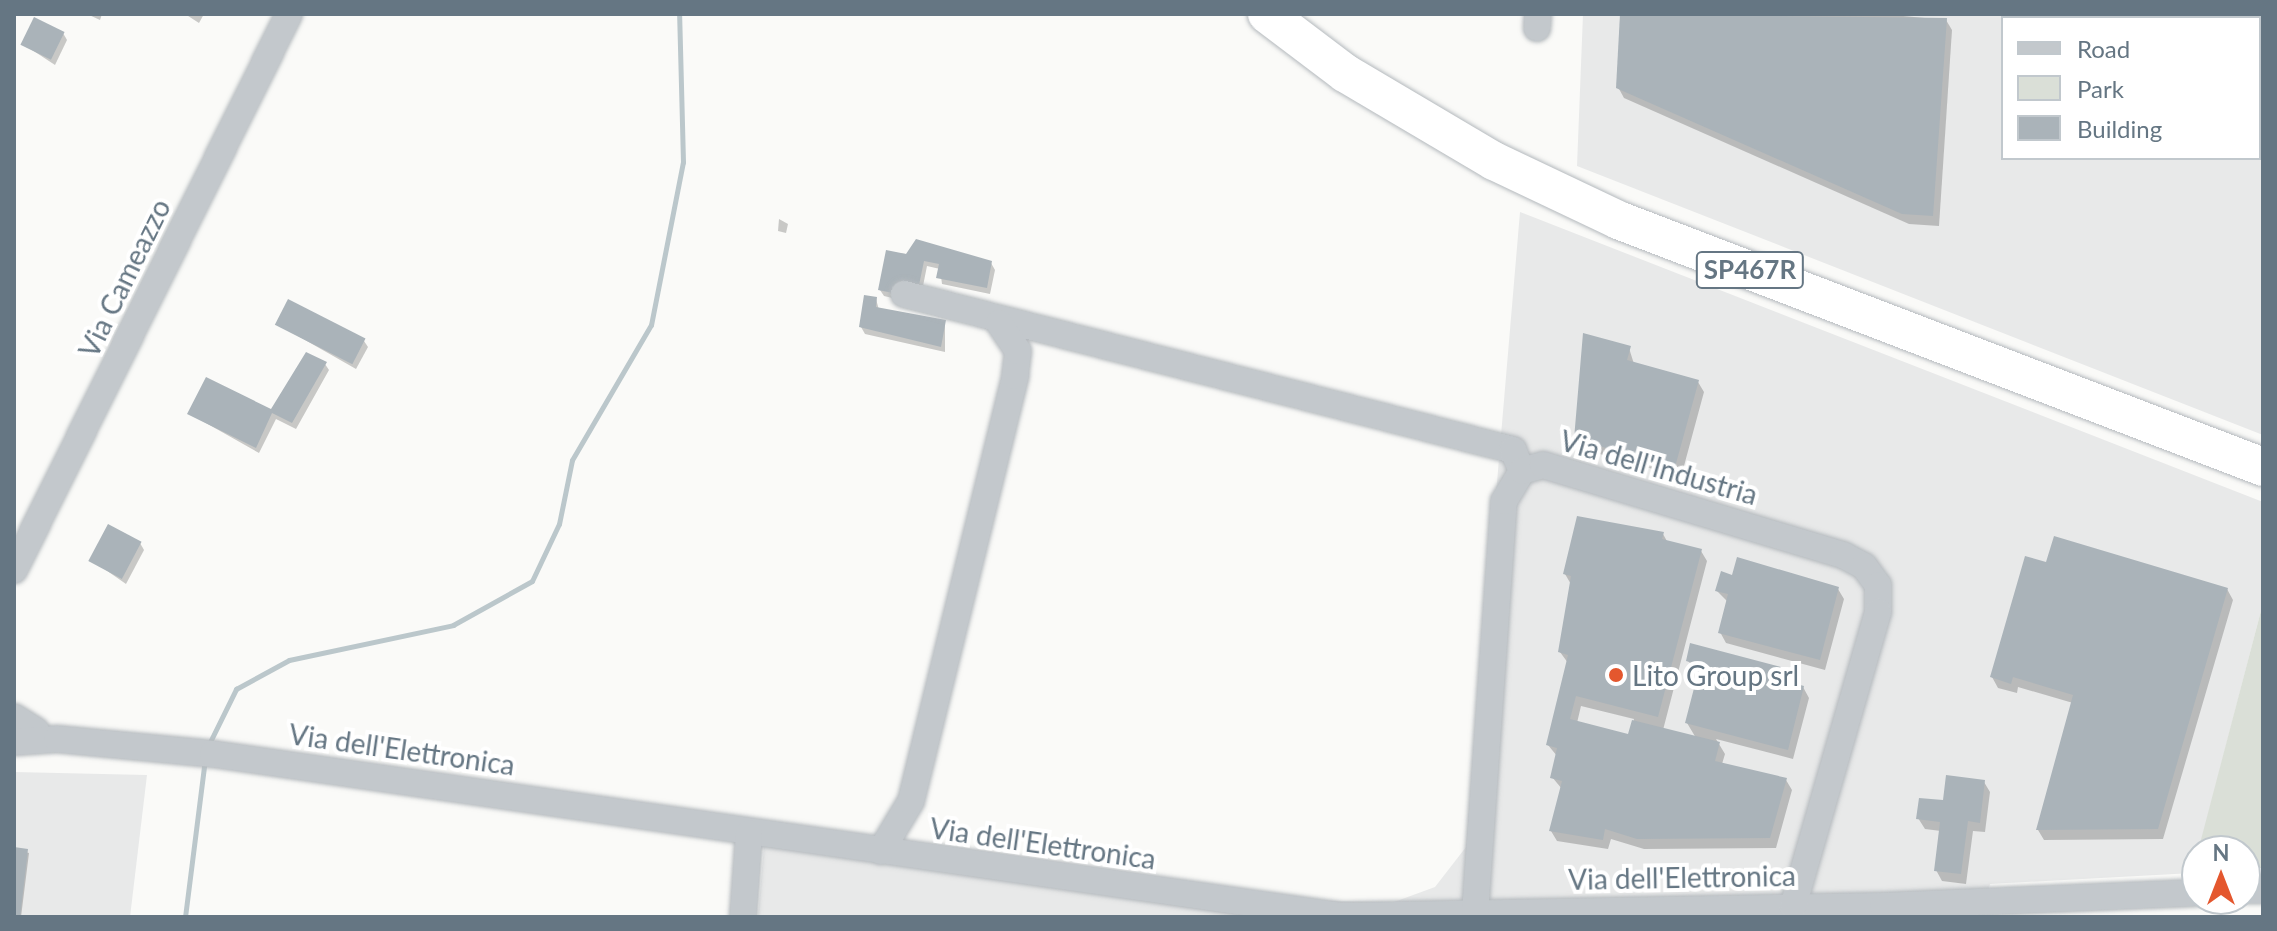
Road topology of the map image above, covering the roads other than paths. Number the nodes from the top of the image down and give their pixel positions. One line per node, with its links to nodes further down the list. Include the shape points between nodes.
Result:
1 (289, 14): 7 (street, Via Cameazzo)
2 (1267, 14): 5 (highway, SP467R, via 1345,73 1494,161 1618,220)
3 (904, 294): 4 (street)
4 (999, 323): 6 (street, via 1513,450); 11 (street, via 1018,351 1015,376 911,801)
5 (2263, 467)
6 (1522, 471): 13 (street, Via dell'Industria, via 1543,465 1843,555 1864,566 1878,585 1878,612); 17 (street, Via dell'Industria, via 1504,501)
7 (14, 570)
8 (14, 717): 9 (street, Via dell'Elettronica)
9 (30, 736): 10 (street, Via dell'Elettronica, via 270,762)
10 (749, 833): 11 (street, Via dell'Elettronica); 18 (street)
11 (881, 851): 17 (street, Via dell'Elettronica, via 1283,911 1342,916)
12 (2181, 894): 14 (street, via 2053,899)
13 (1793, 906): 15 (street, Via dell'Elettronica); 17 (street, Via dell'Elettronica)
14 (2028, 908): 16 (street, Via dell'Elettronica)
15 (1892, 911): 16 (street, Via dell'Elettronica)
16 (1974, 912)
17 (1475, 913)
18 (743, 917)

